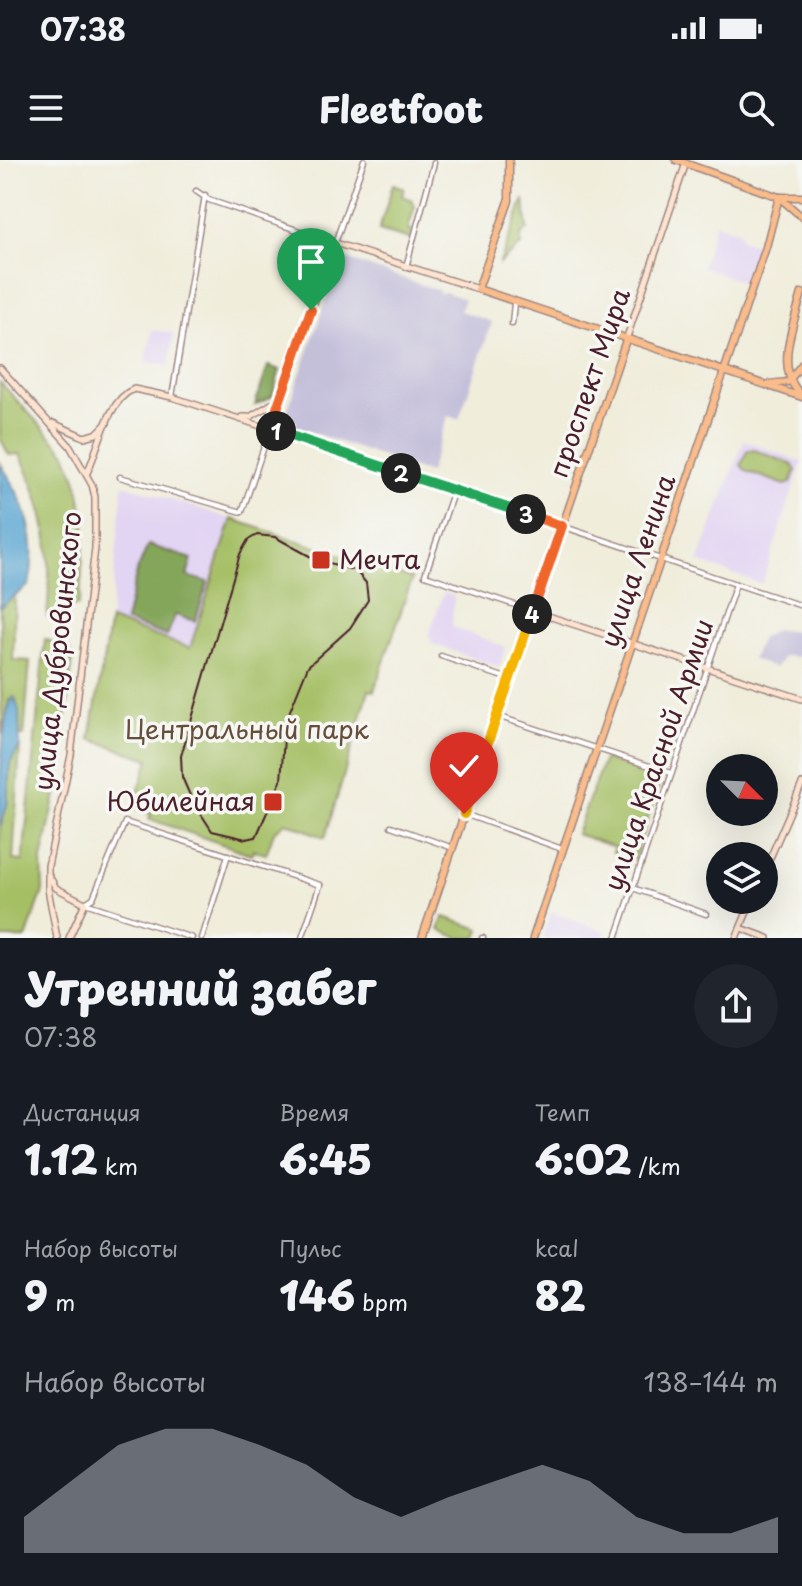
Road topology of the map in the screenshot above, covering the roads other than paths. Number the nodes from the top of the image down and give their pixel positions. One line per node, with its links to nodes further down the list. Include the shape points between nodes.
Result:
1 (364, 160): 11 (street)
2 (509, 160): 13 (main road, via 509,201)
3 (676, 160): 4 (main road)
4 (687, 162): 8 (main road); 17 (main road, проспект Мира)
5 (434, 163): 12 (street)
6 (196, 191): 7 (street)
7 (205, 195): 11 (street); 25 (street)
8 (779, 197): 9 (main road); 10 (main road); 20 (main road, улица Ленина)
9 (802, 197)
10 (802, 217)
11 (335, 243): 12 (main road); 23 (main road)
12 (406, 267): 13 (main road)
13 (478, 289): 15 (main road)
14 (802, 293): 21 (main road, via 787,354)
15 (514, 303): 16 (street); 17 (main road)
16 (512, 324)
17 (626, 340): 20 (main road); 33 (main road, проспект Мира)
18 (802, 364): 21 (main road)
19 (0, 368): 27 (main road, улица Дубровинского)
20 (723, 372): 22 (main road); 34 (main road, улица Ленина)
21 (792, 379): 22 (main road, via 777,385); 24 (main road)
22 (755, 381): 24 (main road)
23 (281, 396): 26 (main road, via 271,407); 29 (main road)
24 (802, 396)
25 (172, 397): 26 (main road); 28 (main road, via 129,391)
26 (237, 417): 29 (main road)
27 (46, 418): 28 (main road, via 84,437 96,434); 30 (main road, улица Дубровинского)
28 (110, 419): 30 (main road)
29 (270, 429): 31 (street, via 242,512); 32 (street)
30 (87, 474): 53 (main road, улица Дубровинского, via 95,497 95,548 71,755)
31 (120, 477)
32 (454, 490): 33 (street); 37 (street, via 425,575)
33 (562, 526): 34 (street); 37 (main road, проспект Мира)
34 (661, 559): 35 (street); 38 (main road, улица Ленина)
35 (736, 584): 36 (street); 40 (street, улица Красной Армии)
36 (802, 606)
37 (533, 611): 38 (main road); 41 (main road, проспект Мира)
38 (632, 644): 40 (main road); 44 (main road, улица Ленина)
39 (441, 656): 41 (street)
40 (707, 669): 42 (main road); 45 (street, улица Красной Армии)
41 (509, 679): 43 (main road, проспект Мира)
42 (802, 699)
43 (497, 716): 44 (street); 47 (main road, проспект Мира)
44 (596, 749): 45 (street); 51 (main road, улица Ленина)
45 (671, 773): 54 (street, улица Красной Армии)
46 (802, 784): 49 (main road)
47 (464, 814): 50 (main road, проспект Мира); 51 (street)
48 (391, 826): 50 (street)
49 (777, 842)
50 (453, 848): 64 (main road, проспект Мира)
51 (562, 849): 65 (main road, улица Ленина)
52 (228, 855): 55 (street, via 125,822 93,898); 62 (street); 63 (street, via 320,885)
53 (48, 875): 55 (main road, via 56,888); 59 (main road, улица Дубровинского)
54 (633, 888): 56 (street); 66 (street, улица Красной Армии)
55 (85, 903): 60 (main road); 61 (street)
56 (706, 914)
57 (746, 914): 58 (main road)
58 (741, 928): 67 (main road); 68 (main road)
59 (57, 938)
60 (69, 938)
61 (192, 938)
62 (202, 938)
63 (302, 938)
64 (422, 938)
65 (533, 938)
66 (616, 938)
67 (736, 938)
68 (768, 938)

